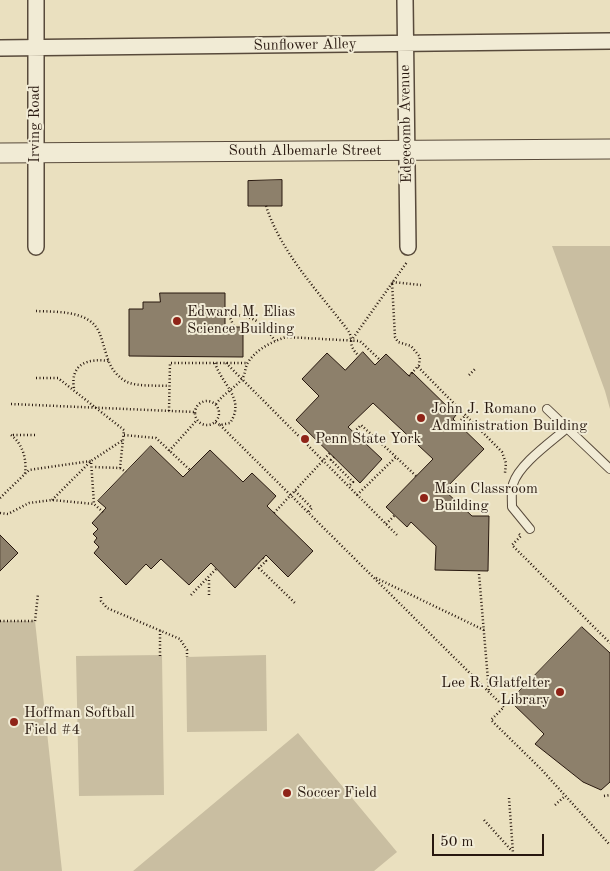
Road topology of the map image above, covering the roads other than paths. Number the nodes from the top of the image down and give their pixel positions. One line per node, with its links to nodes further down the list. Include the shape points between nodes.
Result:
1 (36, 0): 5 (street, Irving Road)
2 (405, 0): 4 (street, Edgecomb Avenue)
3 (610, 41): 4 (street, Sunflower Alley)
4 (406, 43): 5 (street, Sunflower Alley); 8 (street, Edgecomb Avenue)
5 (35, 47): 6 (street, Sunflower Alley); 9 (street, Irving Road)
6 (0, 48)
7 (610, 149): 8 (street, South Albemarle Street)
8 (407, 150): 9 (street, South Albemarle Street); 12 (street, Edgecomb Avenue)
9 (36, 152): 10 (street, South Albemarle Street); 11 (street, Irving Road)
10 (0, 153)
11 (36, 247)
12 (408, 253)
13 (547, 409): 14 (lane)
14 (567, 428): 15 (lane); 16 (lane, via 518,473 513,483 512,508)
15 (610, 469)
16 (530, 528)

